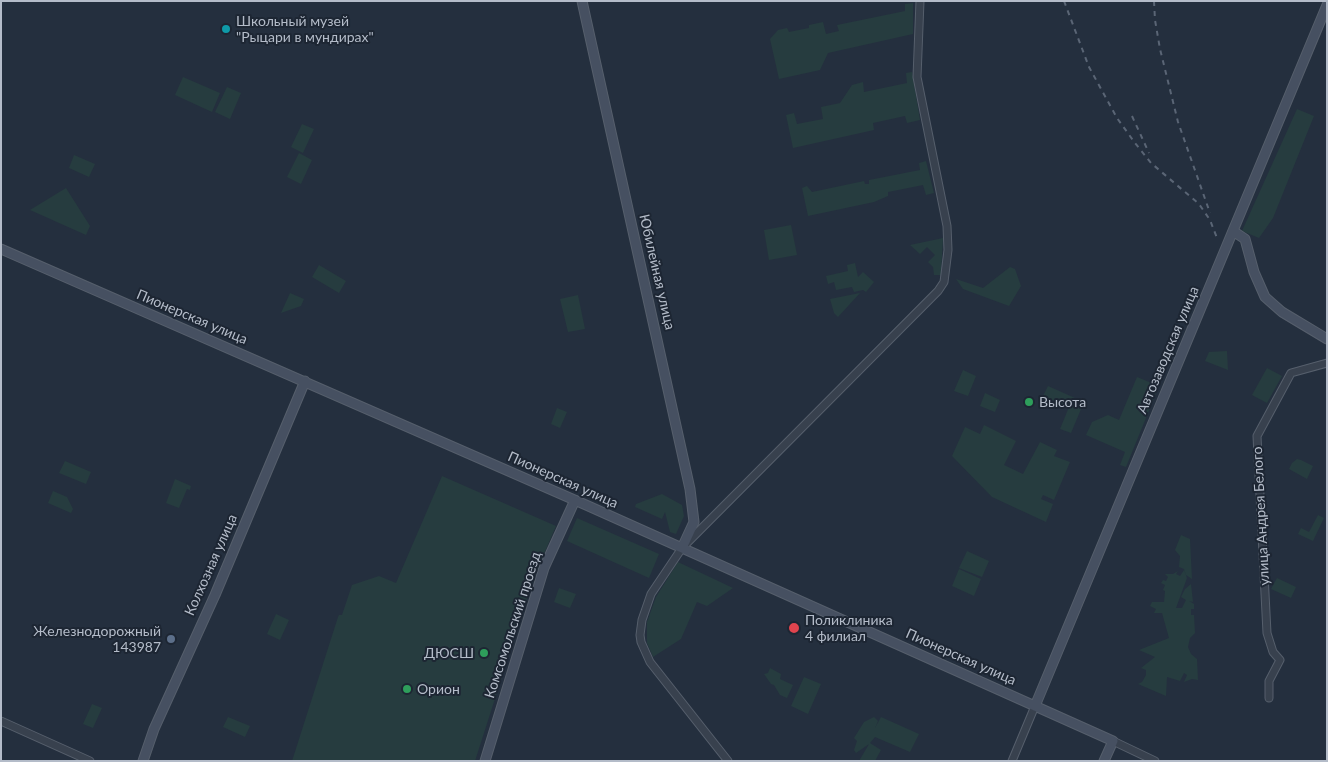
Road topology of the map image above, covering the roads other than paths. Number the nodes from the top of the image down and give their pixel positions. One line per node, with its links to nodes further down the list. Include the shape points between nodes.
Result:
1 (582, 1): 10 (street, Юбилейная улица, via 690,489)
2 (920, 1): 11 (street, via 917,77 947,226 944,282)
3 (1327, 5): 4 (street, Автозаводская улица)
4 (1233, 231): 6 (street, via 1245,239 1265,297 1282,312); 14 (street, Автозаводская улица)
5 (1, 249): 8 (street, Пионерская улица)
6 (1327, 339)
7 (1327, 363): 13 (street, улица Андрея Белого, via 1291,373 1257,436 1267,633 1273,652 1280,660 1268,681)
8 (305, 381): 9 (street, Пионерская улица); 18 (street, Колхозная улица)
9 (575, 500): 12 (street, Пионерская улица); 19 (street, Комсомольский проезд, via 544,568)
10 (694, 522): 11 (street); 12 (street)
11 (703, 526): 12 (street)
12 (682, 548): 14 (street, Пионерская улица); 20 (street, via 648,602 640,628 641,642 650,662)
13 (1269, 698)
14 (1035, 706): 16 (street, Пионерская улица); 21 (street)
15 (1, 722): 17 (street)
16 (1113, 741): 22 (street); 23 (street)
17 (90, 761)
18 (143, 761)
19 (484, 761)
20 (728, 761)
21 (1012, 761)
22 (1104, 761)
23 (1155, 761)

